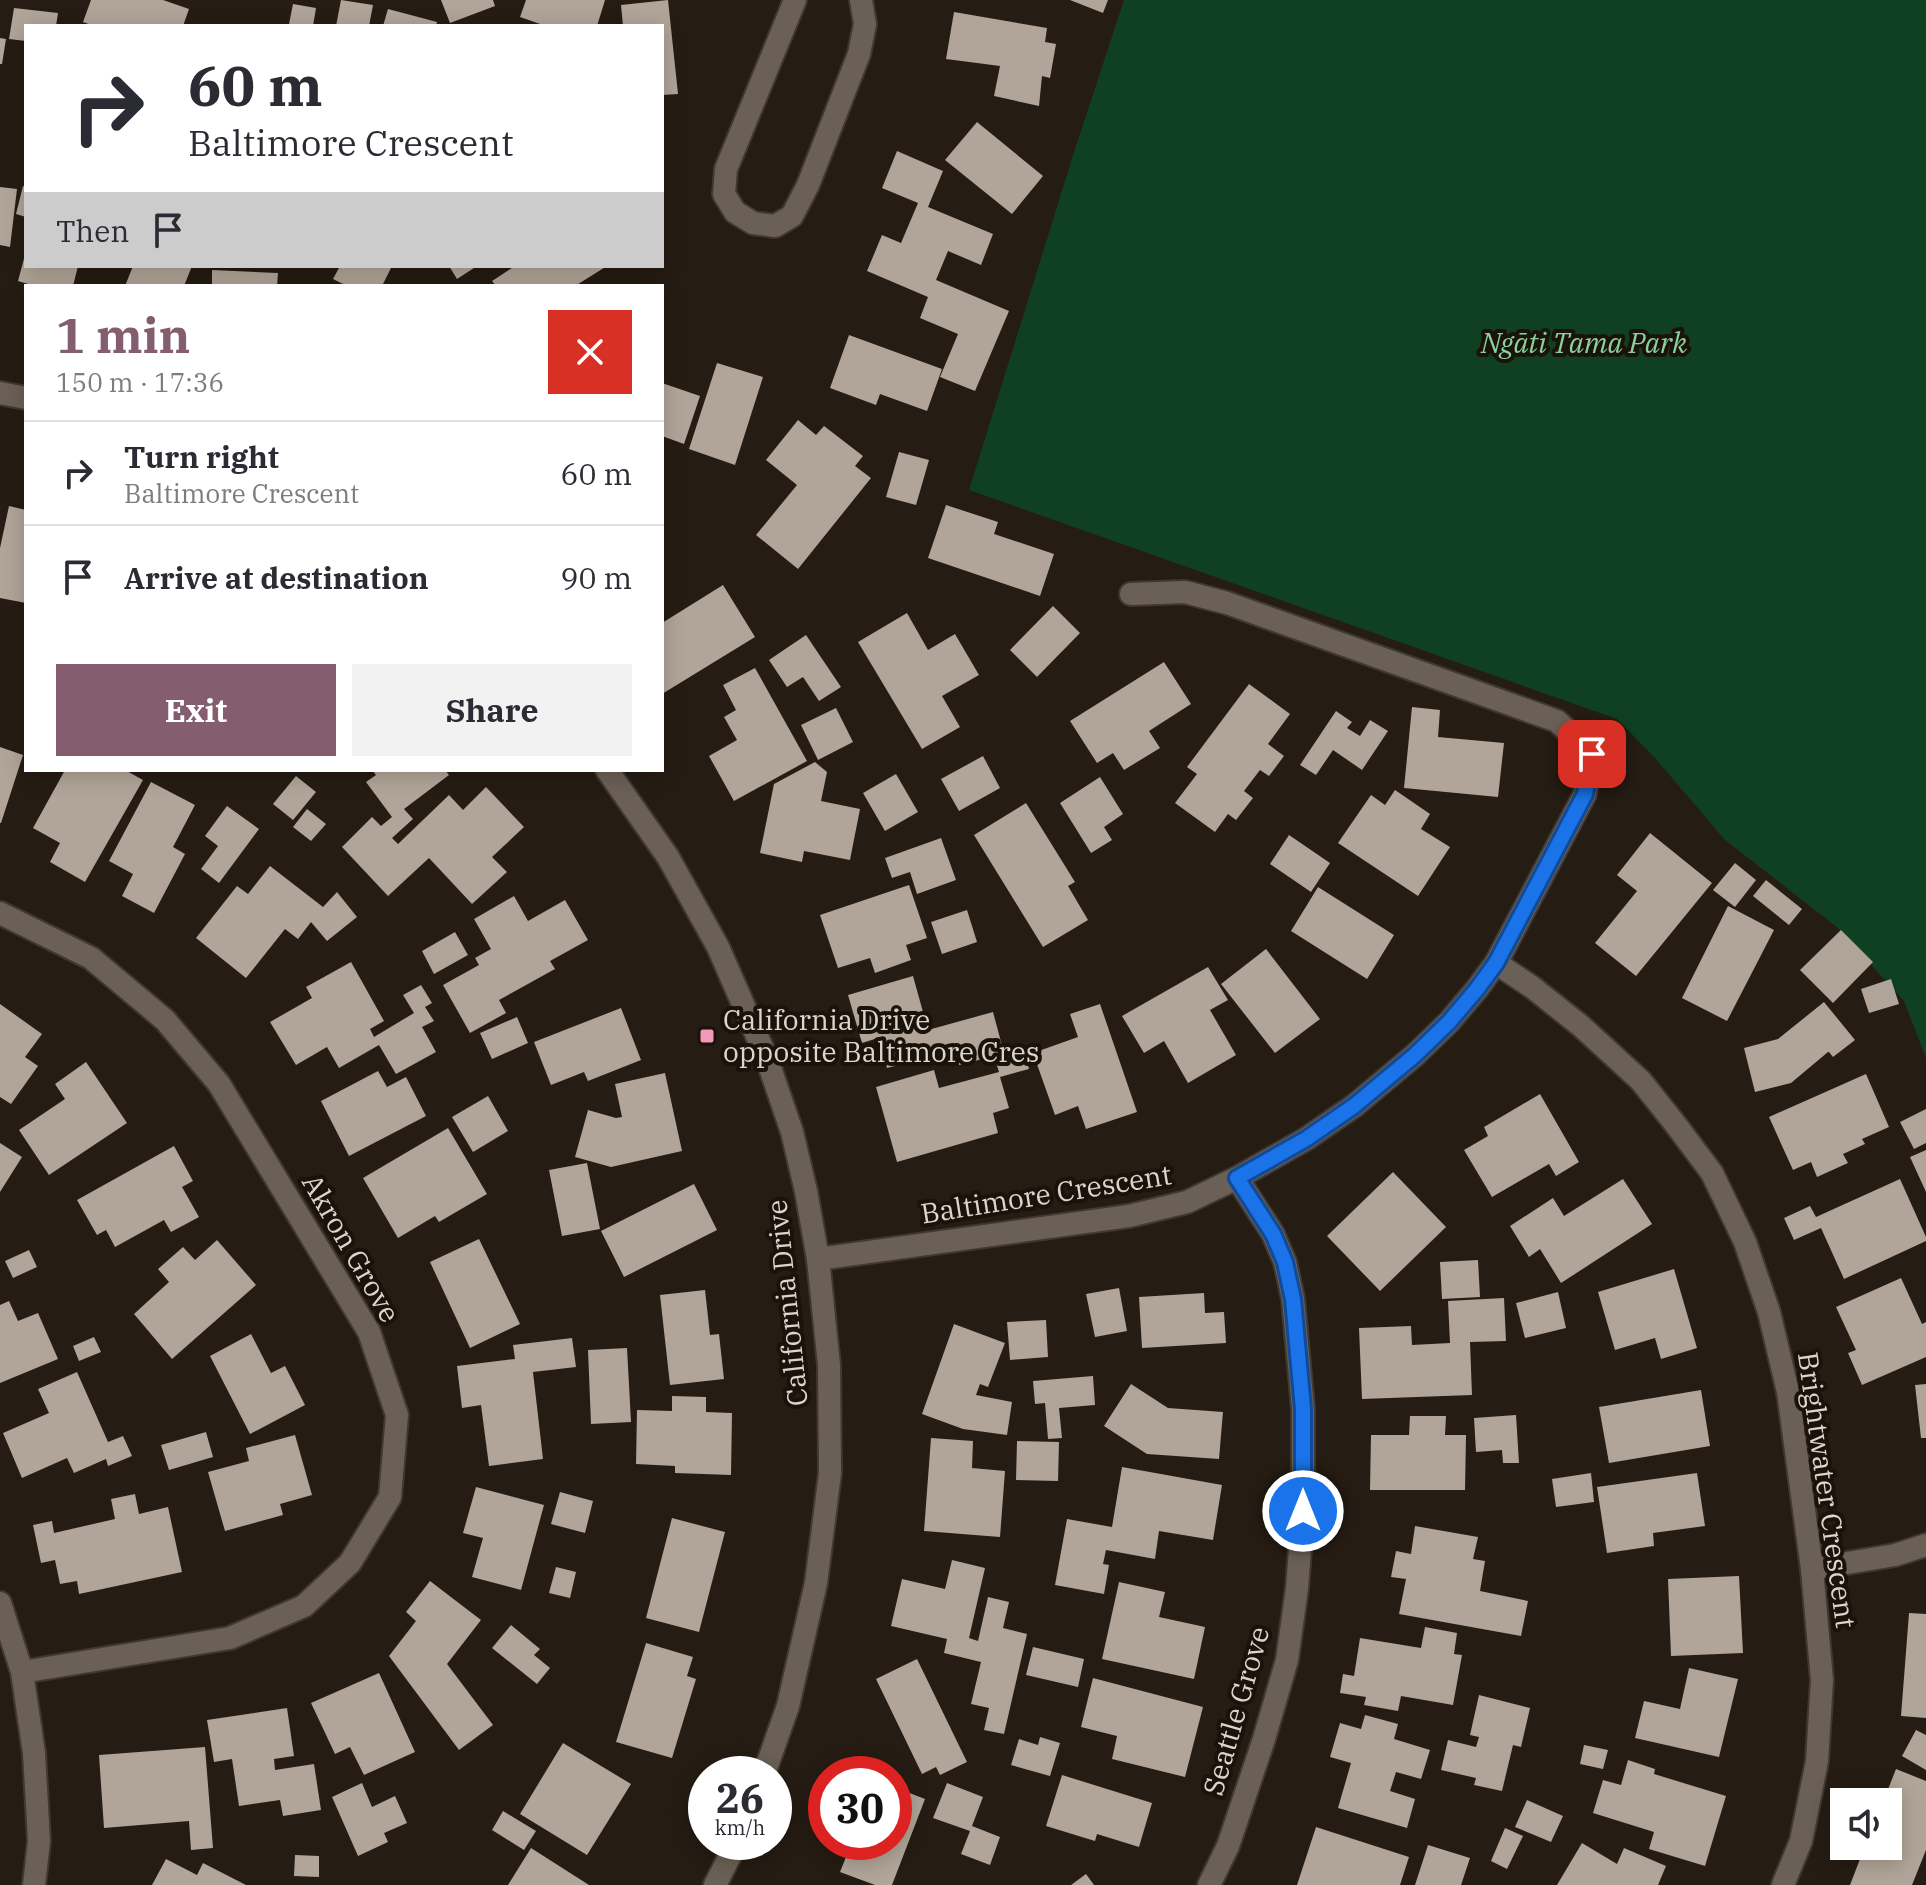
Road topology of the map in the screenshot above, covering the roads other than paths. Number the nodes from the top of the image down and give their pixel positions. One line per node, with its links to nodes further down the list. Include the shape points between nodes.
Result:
1 (795, 0): 2 (street, via 726,169 724,194 735,212 753,223 775,226 792,216 808,185 859,54 865,24)
2 (861, 0)
3 (0, 393): 4 (street)
4 (24, 398)
5 (1131, 594): 8 (street, Baltimore Crescent, via 1185,592 1227,603 1557,721 1592,754 1585,794)
6 (608, 772): 10 (street, California Drive, via 668,857 718,947 755,1031 792,1132)
7 (0, 913): 14 (street, Akron Grove, via 91,958 165,1020 219,1084 369,1332 397,1415 390,1497 350,1563 304,1606 230,1638)
8 (1496, 963): 9 (street, Baltimore Crescent, via 1449,1022 1354,1106); 12 (street, Brightwater Crescent, via 1581,1026 1641,1081 1712,1173 1745,1242 1769,1312 1788,1392)
9 (1237, 1178): 10 (street, Baltimore Crescent, via 1187,1202 1129,1216); 19 (street, Seattle Grove, via 1273,1234 1290,1287 1303,1409 1303,1511 1287,1660 1228,1846)
10 (818, 1259): 15 (street, California Drive, via 829,1365 830,1473 816,1583 788,1706)
11 (1926, 1545): 12 (street)
12 (1812, 1569): 20 (street, Brightwater Crescent, via 1822,1680 1817,1761 1801,1841)
13 (0, 1603): 14 (street)
14 (22, 1672): 17 (street, via 39,1841)
15 (770, 1756)
16 (728, 1860): 18 (street)
17 (34, 1885)
18 (715, 1885)
19 (1209, 1885)
20 (1783, 1885)

